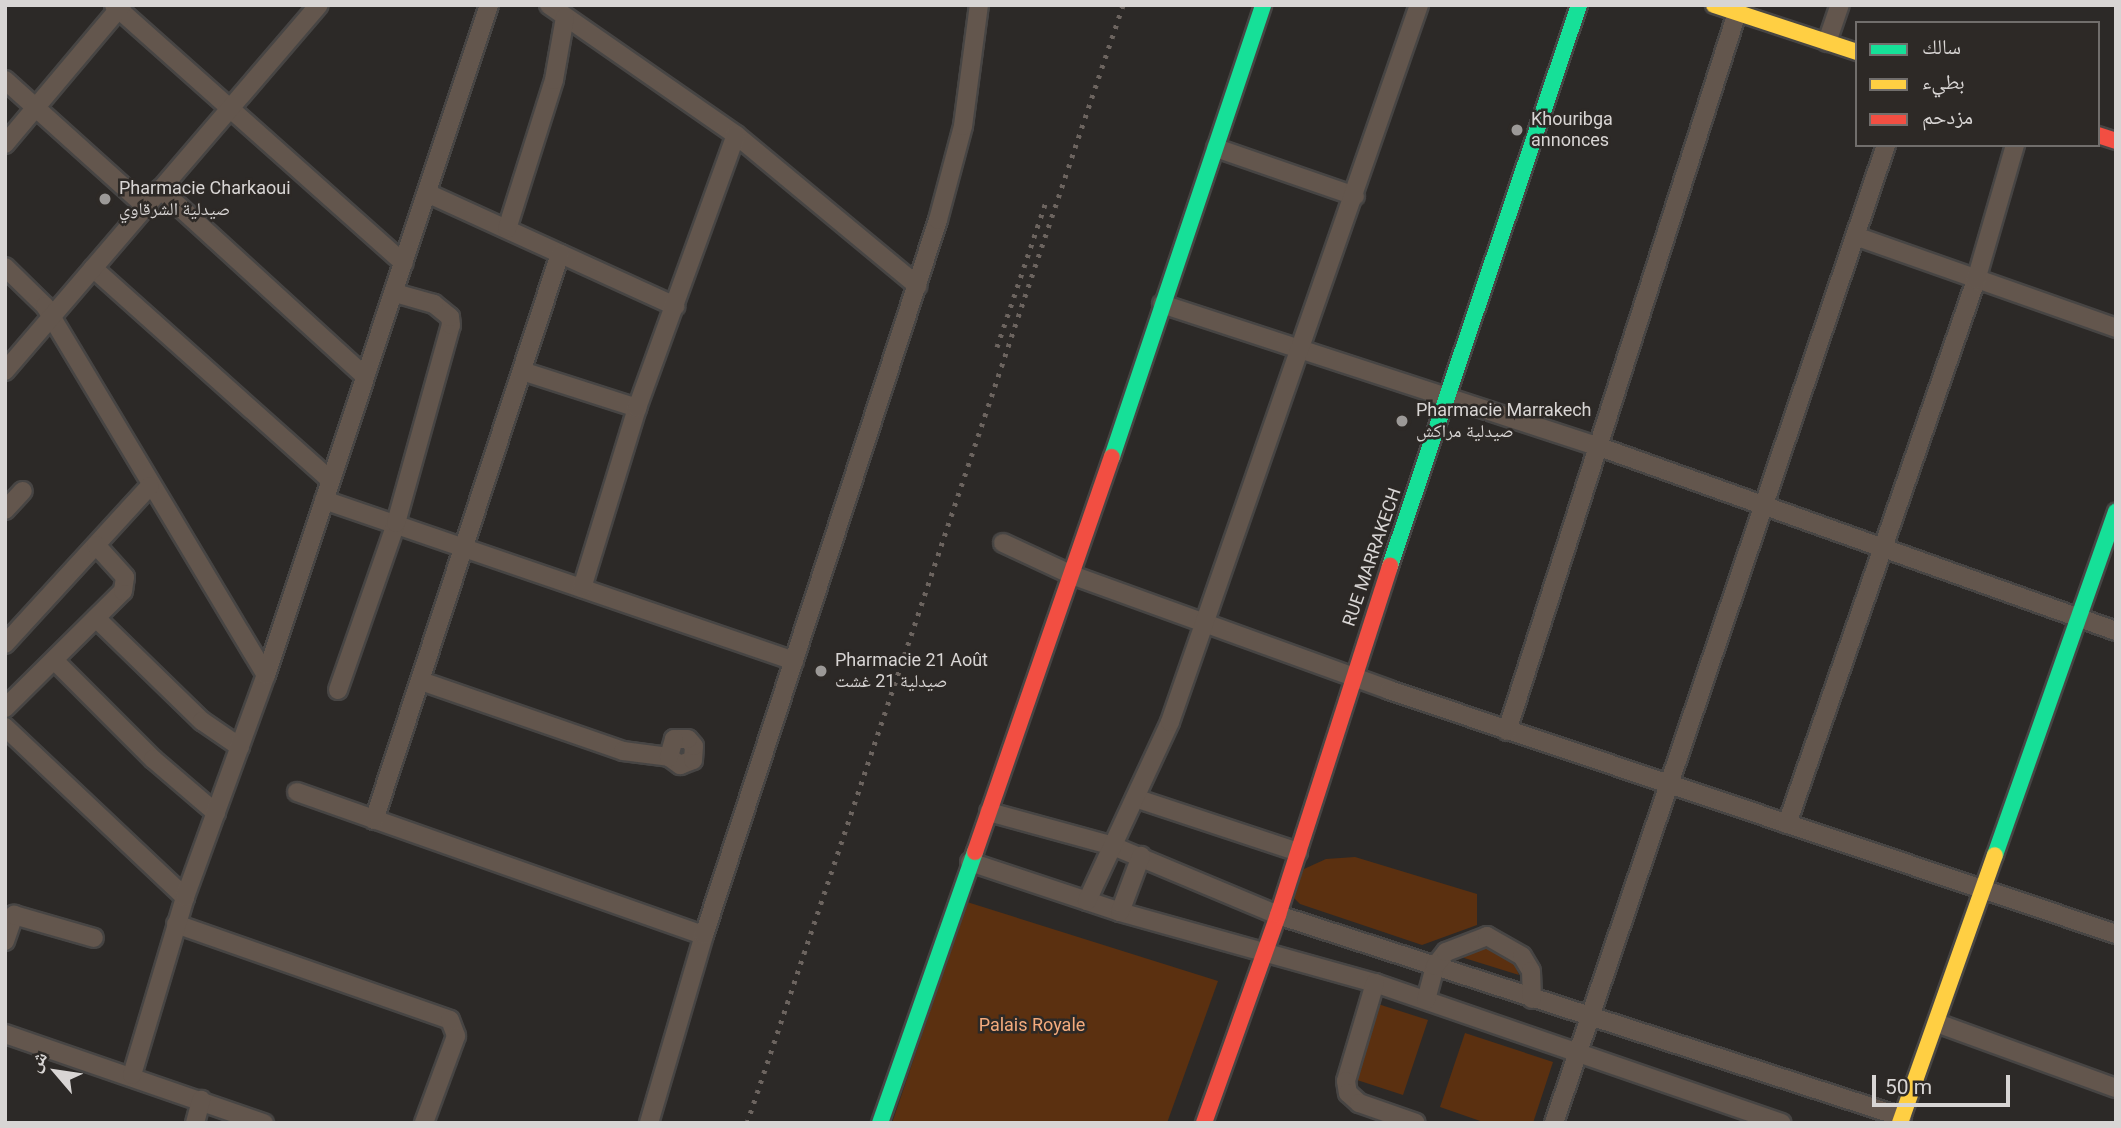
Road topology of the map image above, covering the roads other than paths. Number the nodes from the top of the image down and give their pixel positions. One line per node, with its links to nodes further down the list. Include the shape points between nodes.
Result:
1 (319, 5): 17 (street)
2 (489, 5): 24 (street)
3 (549, 5): 12 (street)
4 (979, 5): 34 (street, via 963,125)
5 (1263, 5): 22 (street)
6 (1419, 5): 25 (street)
7 (1579, 5): 44 (street, RUE MARRAKECH)
8 (1714, 5): 11 (street)
9 (1840, 5): 13 (street)
10 (118, 6): 16 (street); 17 (street)
11 (1737, 13): 13 (street); 46 (street)
12 (565, 17): 18 (street); 27 (street, via 554,80)
13 (1828, 41): 14 (street)
14 (1855, 51)
15 (5, 80): 16 (street)
16 (37, 106): 19 (street); 26 (street)
17 (227, 108): 23 (street); 30 (street)
18 (737, 135): 34 (street); 37 (street)
19 (5, 144)
20 (1885, 147): 28 (street)
21 (2013, 147): 33 (street)
22 (1216, 148): 25 (street); 36 (street)
23 (160, 189): 26 (street); 43 (street)
24 (426, 193): 27 (street); 30 (street)
25 (1355, 197): 40 (street)
26 (144, 205): 32 (street)
27 (507, 229): 29 (street)
28 (1858, 237): 33 (street); 52 (street)
29 (561, 254): 37 (street); 42 (street)
30 (404, 263): 35 (street)
31 (5, 267): 38 (street)
32 (93, 268): 38 (street); 47 (street)
33 (1976, 279): 39 (street); 58 (street)
34 (918, 286): 67 (street)
35 (395, 293): 43 (street); 54 (street, via 434,304 450,317 451,326)
36 (1162, 304): 40 (street); 59 (street)
37 (675, 306): 45 (street)
38 (52, 319): 41 (street); 48 (street)
39 (2116, 327)
40 (1301, 348): 44 (street); 63 (street)
41 (5, 371)
42 (522, 371): 45 (street); 57 (street)
43 (365, 376): 47 (street)
44 (1450, 398): 46 (street); 69 (street, RUE MARRAKECH)
45 (637, 408): 60 (street)
46 (1597, 446): 52 (street); 74 (street)
47 (330, 479): 50 (street)
48 (150, 486): 56 (street); 68 (street)
49 (23, 491): 51 (street)
50 (324, 500): 54 (street); 68 (street)
51 (5, 510)
52 (1766, 510): 58 (street); 77 (street)
53 (2116, 512): 61 (street)
54 (396, 523): 57 (street); 71 (street)
55 (1003, 543): 59 (street)
56 (96, 545): 62 (street, via 125,583); 65 (street)
57 (465, 548): 60 (street); 70 (street)
58 (1883, 551): 61 (street); 83 (street)
59 (1072, 575): 63 (street); 80 (street)
60 (582, 588): 67 (street)
61 (2076, 617): 64 (street); 88 (street)
62 (96, 618): 66 (street); 75 (street, via 202,721)
63 (1205, 621): 69 (street); 79 (street, via 1170,722)
64 (2116, 631)
65 (8, 636)
66 (55, 660): 72 (street); 81 (street, via 153,759)
67 (794, 661): 95 (street)
68 (266, 675): 75 (street)
69 (1351, 675): 74 (street); 85 (street, RUE MARRAKECH)
70 (421, 681): 76 (street, via 623,751); 82 (street)
71 (338, 690)
72 (5, 708)
73 (5, 727): 89 (street)
74 (1507, 731): 77 (street)
75 (240, 747): 81 (street)
76 (669, 757)
77 (1667, 785): 83 (street); 103 (street)
78 (297, 792): 82 (street)
79 (1135, 798): 84 (street); 85 (street)
80 (989, 812): 84 (street); 87 (street)
81 (216, 813): 89 (street)
82 (374, 821): 95 (street)
83 (1787, 824): 88 (street)
84 (1113, 846): 86 (street); 90 (street)
85 (1298, 852): 92 (street, RUE MARRAKECH)
86 (1141, 856): 91 (street); 92 (street)
87 (970, 862): 90 (street); 115 (street)
88 (1986, 890): 94 (street); 104 (street)
89 (185, 897): 93 (street)
90 (1087, 901): 91 (street)
91 (1120, 912): 98 (street)
92 (1278, 915): 98 (street, RUE MARRAKECH); 99 (street)
93 (176, 924): 107 (street); 113 (street, via 450,1020 456,1036)
94 (2116, 934)
95 (704, 935): 114 (street)
96 (94, 938): 97 (street, via 15,915)
97 (5, 941)
98 (1266, 949): 100 (street); 116 (street, RUE MARRAKECH)
99 (1435, 966): 101 (street); 101 (street, via 1473,937 1502,941 1522,956 1531,971); 102 (street)
100 (1375, 983): 102 (street); 117 (street, via 1346,1081 1348,1093 1359,1104)
101 (1532, 999): 103 (street)
102 (1426, 1000): 106 (street)
103 (1593, 1016): 106 (street); 110 (street)
104 (1937, 1023): 108 (street); 110 (street)
105 (5, 1034): 107 (street)
106 (1578, 1054): 118 (street); 119 (street)
107 (132, 1075): 109 (street)
108 (2116, 1088)
109 (201, 1100): 111 (street); 112 (street)
110 (1901, 1120)
111 (195, 1123)
112 (264, 1123)
113 (424, 1123)
114 (649, 1123)
115 (880, 1123)
116 (1204, 1123)
117 (1416, 1123)
118 (1554, 1123)
119 (1782, 1123)

